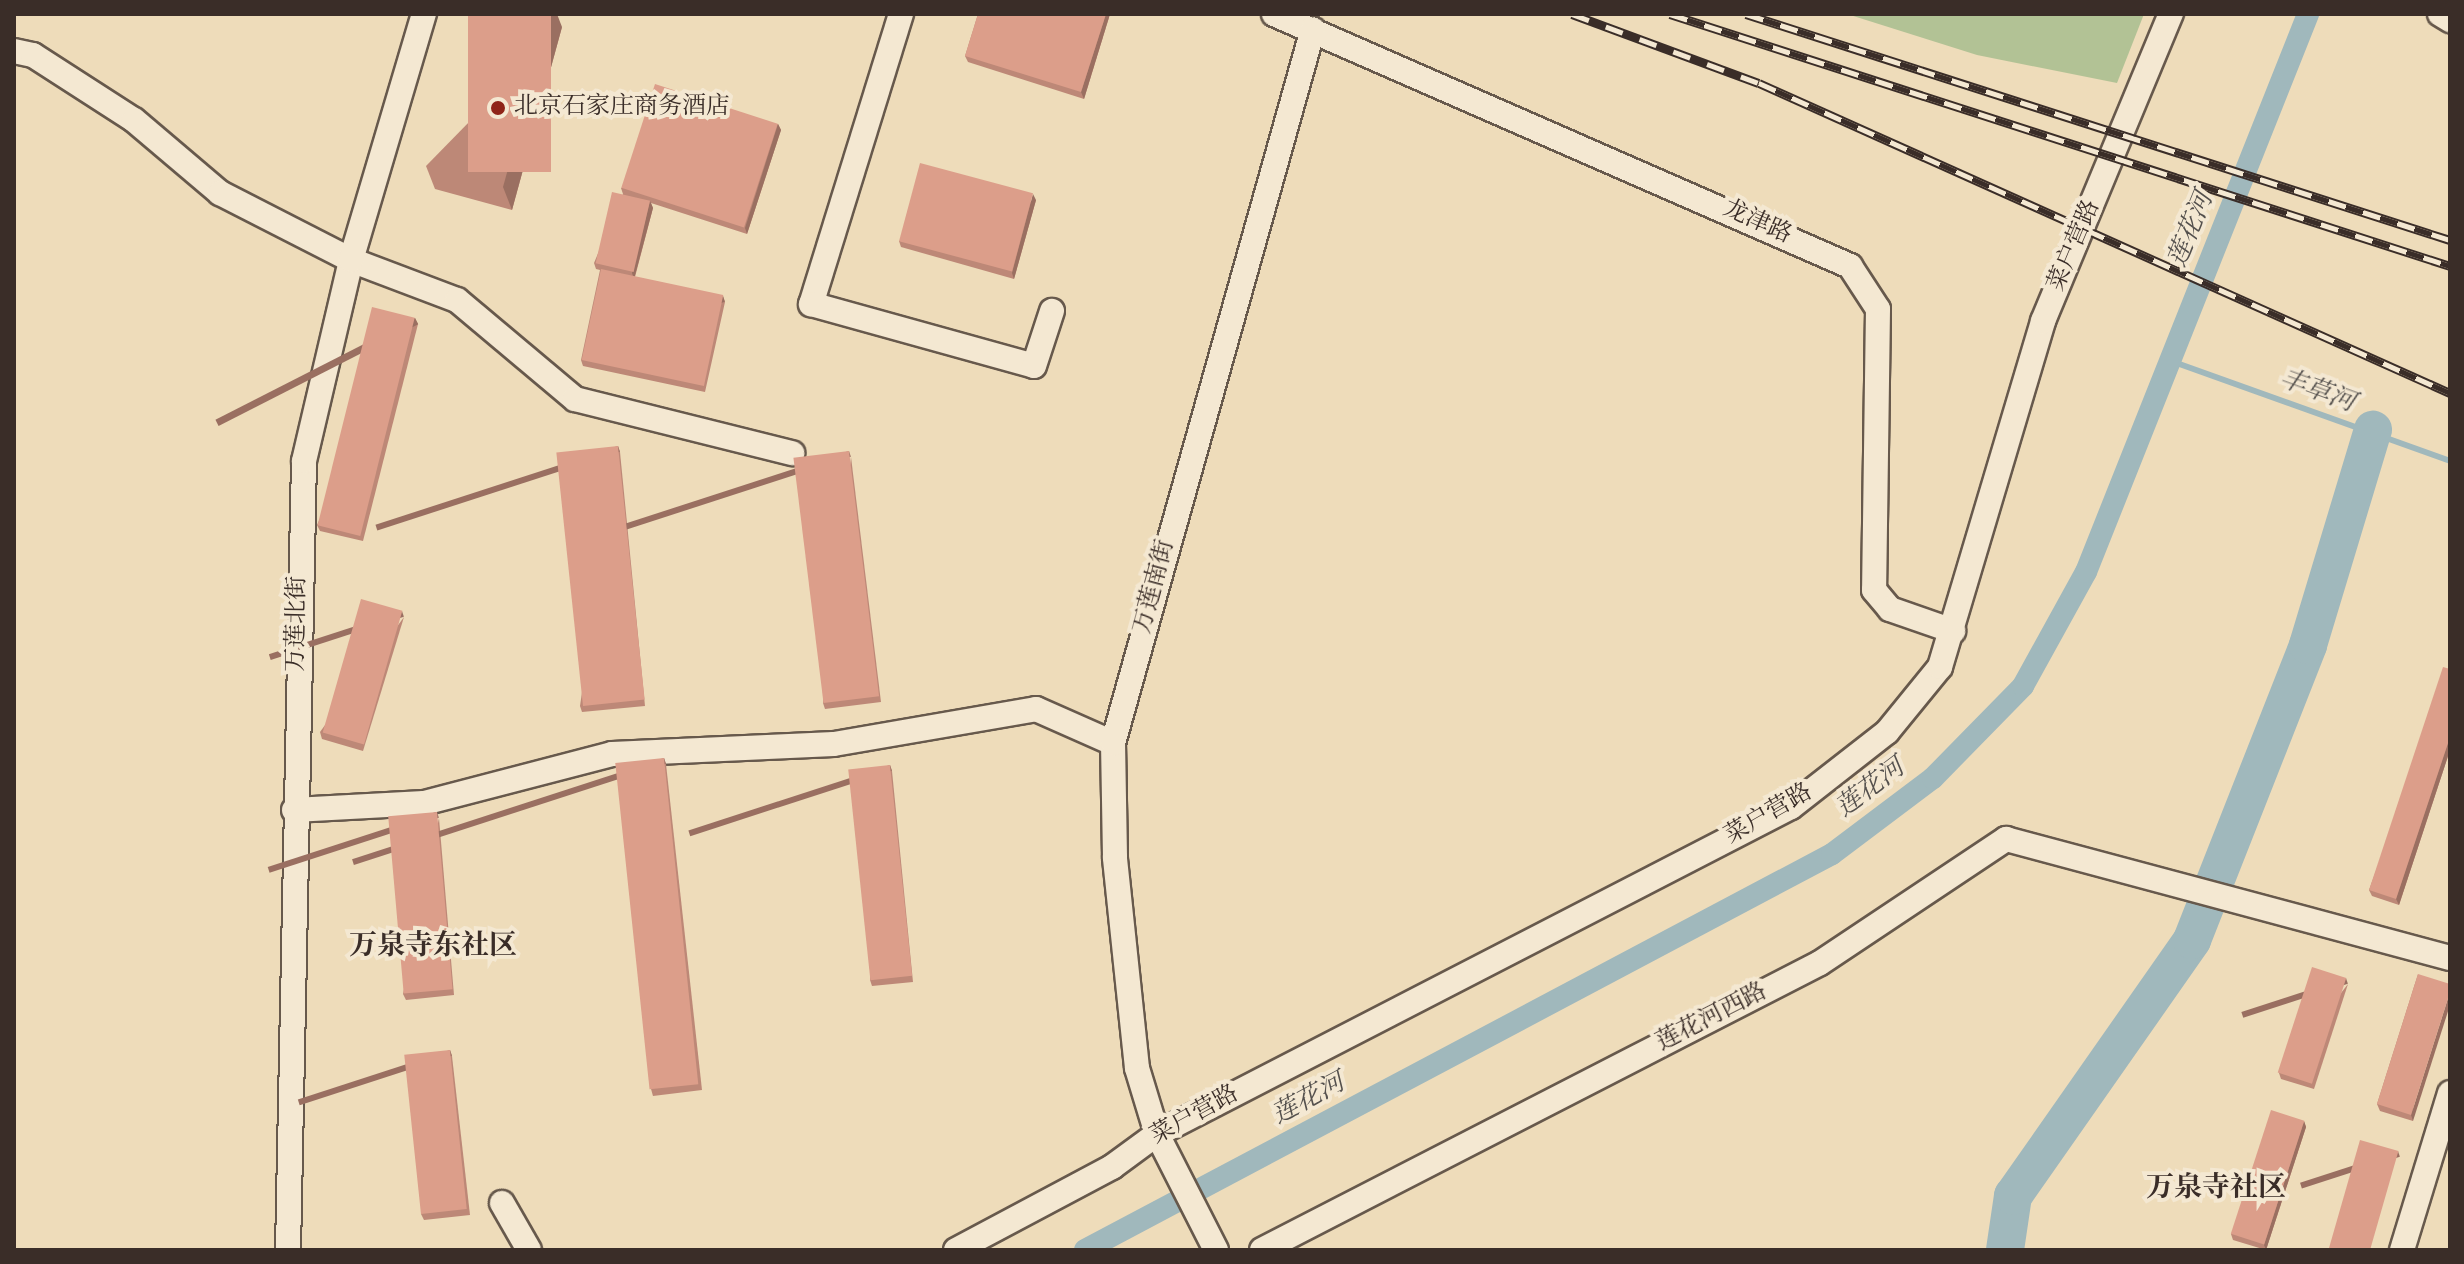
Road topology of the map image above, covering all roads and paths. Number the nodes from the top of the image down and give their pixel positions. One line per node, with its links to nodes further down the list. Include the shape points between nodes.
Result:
1 (424, 14): 9 (street, 万莲北街)
2 (901, 14): 10 (street, via 811,304 1034,366)
3 (1274, 14): 7 (street, 龙津路)
4 (2171, 14): 12 (street, 菜户营路, via 2043,321)
5 (2440, 14): 6 (street)
6 (2450, 20)
7 (1313, 29): 12 (street, 龙津路, via 1850,266 1878,309 1874,590 1890,609); 13 (street, 万莲南街)
8 (14, 51): 9 (street, via 33,55 134,120 220,193)
9 (351, 260): 11 (street, via 457,300 575,399); 14 (street, 万莲北街, via 304,461)
10 (1052, 311)
11 (792, 453)
12 (1953, 631): 17 (street, 菜户营路, via 1925,691 1887,732 1791,807)
13 (1113, 743): 14 (street, via 1036,709 1011,711 834,744 612,754 424,803); 17 (street, 万莲南街, via 1115,857 1137,1068)
14 (294, 810): 20 (street, 万莲北街)
15 (2450, 958): 23 (street, 莲花河西路, via 2162,876 2006,839 1820,963)
16 (2450, 1093): 24 (street)
17 (1163, 1144): 19 (street, 万莲南街); 22 (street, 菜户营路)
18 (502, 1203): 21 (street)
19 (1214, 1245)
20 (288, 1250)
21 (529, 1250)
22 (956, 1250)
23 (1262, 1250)
24 (2402, 1250)

